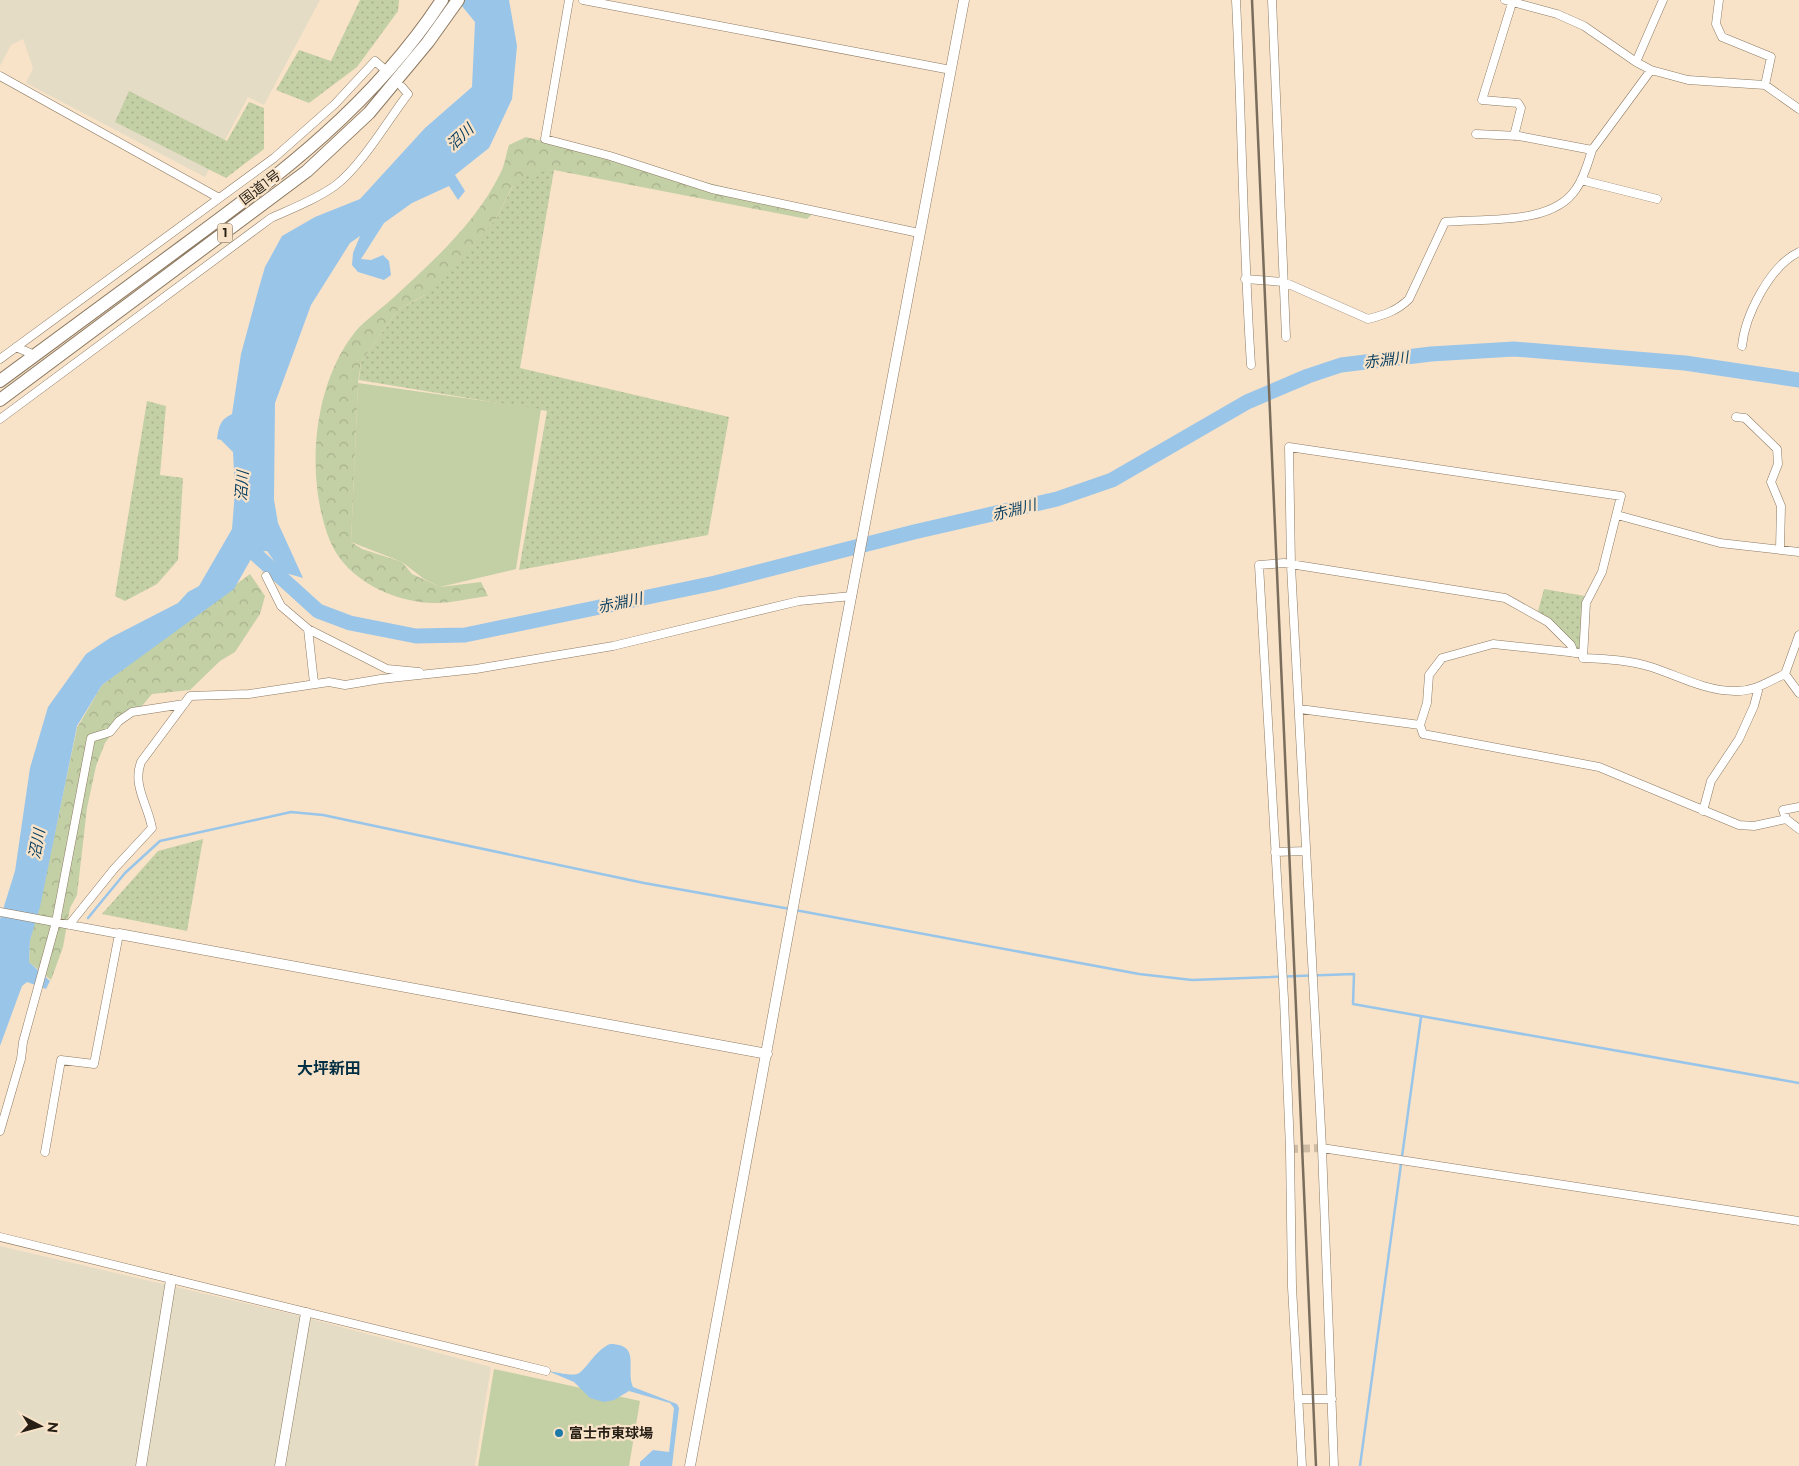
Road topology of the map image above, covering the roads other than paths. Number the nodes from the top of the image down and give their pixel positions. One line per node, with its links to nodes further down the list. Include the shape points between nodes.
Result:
1 (442, 0): 37 (highway, 国道1号 / 1, via 396,63 362,101 299,159)
2 (458, 0): 38 (highway, 国道1号 / 1, via 369,113 307,171)
3 (569, 0): 25 (street, via 545,139 712,188)
4 (584, 0): 13 (street)
5 (964, 0): 13 (street)
6 (1236, 0): 27 (street)
7 (1272, 0): 28 (street)
8 (1662, 0): 11 (street)
9 (1719, 0): 16 (street, via 1716,24 1722,37 1771,57)
10 (1508, 1): 11 (street, via 1557,14 1584,26); 20 (street, via 1482,100 1518,103 1521,108)
11 (1636, 62): 14 (street)
12 (383, 68): 23 (street, via 375,61 305,133)
13 (950, 70): 25 (street)
14 (1651, 70): 16 (street, via 1688,80); 21 (street)
15 (0, 76): 23 (street)
16 (1766, 85): 18 (street)
17 (402, 87): 36 (street, via 408,94 338,184 271,218)
18 (1799, 109)
19 (1476, 134): 20 (street)
20 (1514, 136): 21 (street)
21 (1592, 150): 22 (street)
22 (1581, 180): 24 (street); 28 (street, via 1563,204 1541,212 1515,219 1445,222 1409,299 1383,316 1368,319)
23 (219, 198): 31 (street)
24 (1657, 199)
25 (919, 232): 46 (street)
26 (1799, 252): 30 (street, via 1788,257 1755,302)
27 (1245, 279): 28 (street); 35 (street)
28 (1284, 282): 29 (street)
29 (1286, 337)
30 (1742, 346)
31 (16, 347): 32 (street); 33 (street)
32 (30, 353)
33 (0, 359)
34 (60, 364): 36 (street)
35 (1251, 365)
36 (69, 368): 40 (street)
37 (0, 381)
38 (0, 400)
39 (1736, 418): 42 (street, via 1745,418 1777,449 1778,464 1771,482 1781,506)
40 (0, 419)
41 (1617, 515): 42 (street, via 1720,543); 44 (street, via 1621,496 1289,447); 49 (street, via 1602,572 1586,603)
42 (1780, 548): 43 (street)
43 (1799, 552)
44 (1291, 566): 49 (street, via 1504,598 1548,622); 56 (street); 63 (street, via 1284,563 1259,565)
45 (266, 576): 47 (street, via 280,606)
46 (853, 591): 50 (street, via 799,600 613,646); 68 (street)
47 (308, 629): 50 (street, via 387,669); 52 (street)
48 (1799, 635): 51 (street)
49 (1579, 654): 53 (street, via 1582,658 1618,660 1651,667 1683,680 1736,692); 57 (street, via 1493,644 1442,658 1429,675 1427,703)
50 (439, 674): 52 (street, via 345,686)
51 (1786, 674): 53 (street); 54 (street)
52 (314, 683): 55 (street, via 249,694 190,696)
53 (1759, 687): 59 (street, via 1739,739 1710,781)
54 (1799, 693)
55 (184, 704): 65 (street, via 132,712 118,721 110,732 91,738); 66 (street, via 137,772 152,828)
56 (1300, 709): 57 (street); 62 (street)
57 (1420, 724): 59 (street, via 1423,734 1599,767)
58 (1799, 807): 60 (street, via 1783,810)
59 (1703, 811): 60 (street, via 1739,825 1754,826)
60 (1786, 819): 61 (street)
61 (1799, 829)
62 (1306, 851): 63 (street); 70 (street)
63 (1275, 852): 77 (street, via 1289,1121)
64 (0, 912): 65 (street)
65 (56, 922): 66 (street); 69 (street)
66 (69, 925): 67 (street)
67 (119, 934): 68 (street); 71 (street, via 94,1064 61,1060)
68 (766, 1054): 81 (street)
69 (0, 1131)
70 (1322, 1148): 72 (street); 78 (street)
71 (45, 1152)
72 (1799, 1221)
73 (0, 1237): 74 (street)
74 (171, 1280): 75 (street); 79 (street)
75 (306, 1313): 76 (street); 80 (street)
76 (546, 1370)
77 (1298, 1399): 78 (street); 82 (street)
78 (1332, 1399): 83 (street)
79 (141, 1466)
80 (280, 1466)
81 (690, 1466)
82 (1302, 1466)
83 (1334, 1466)

